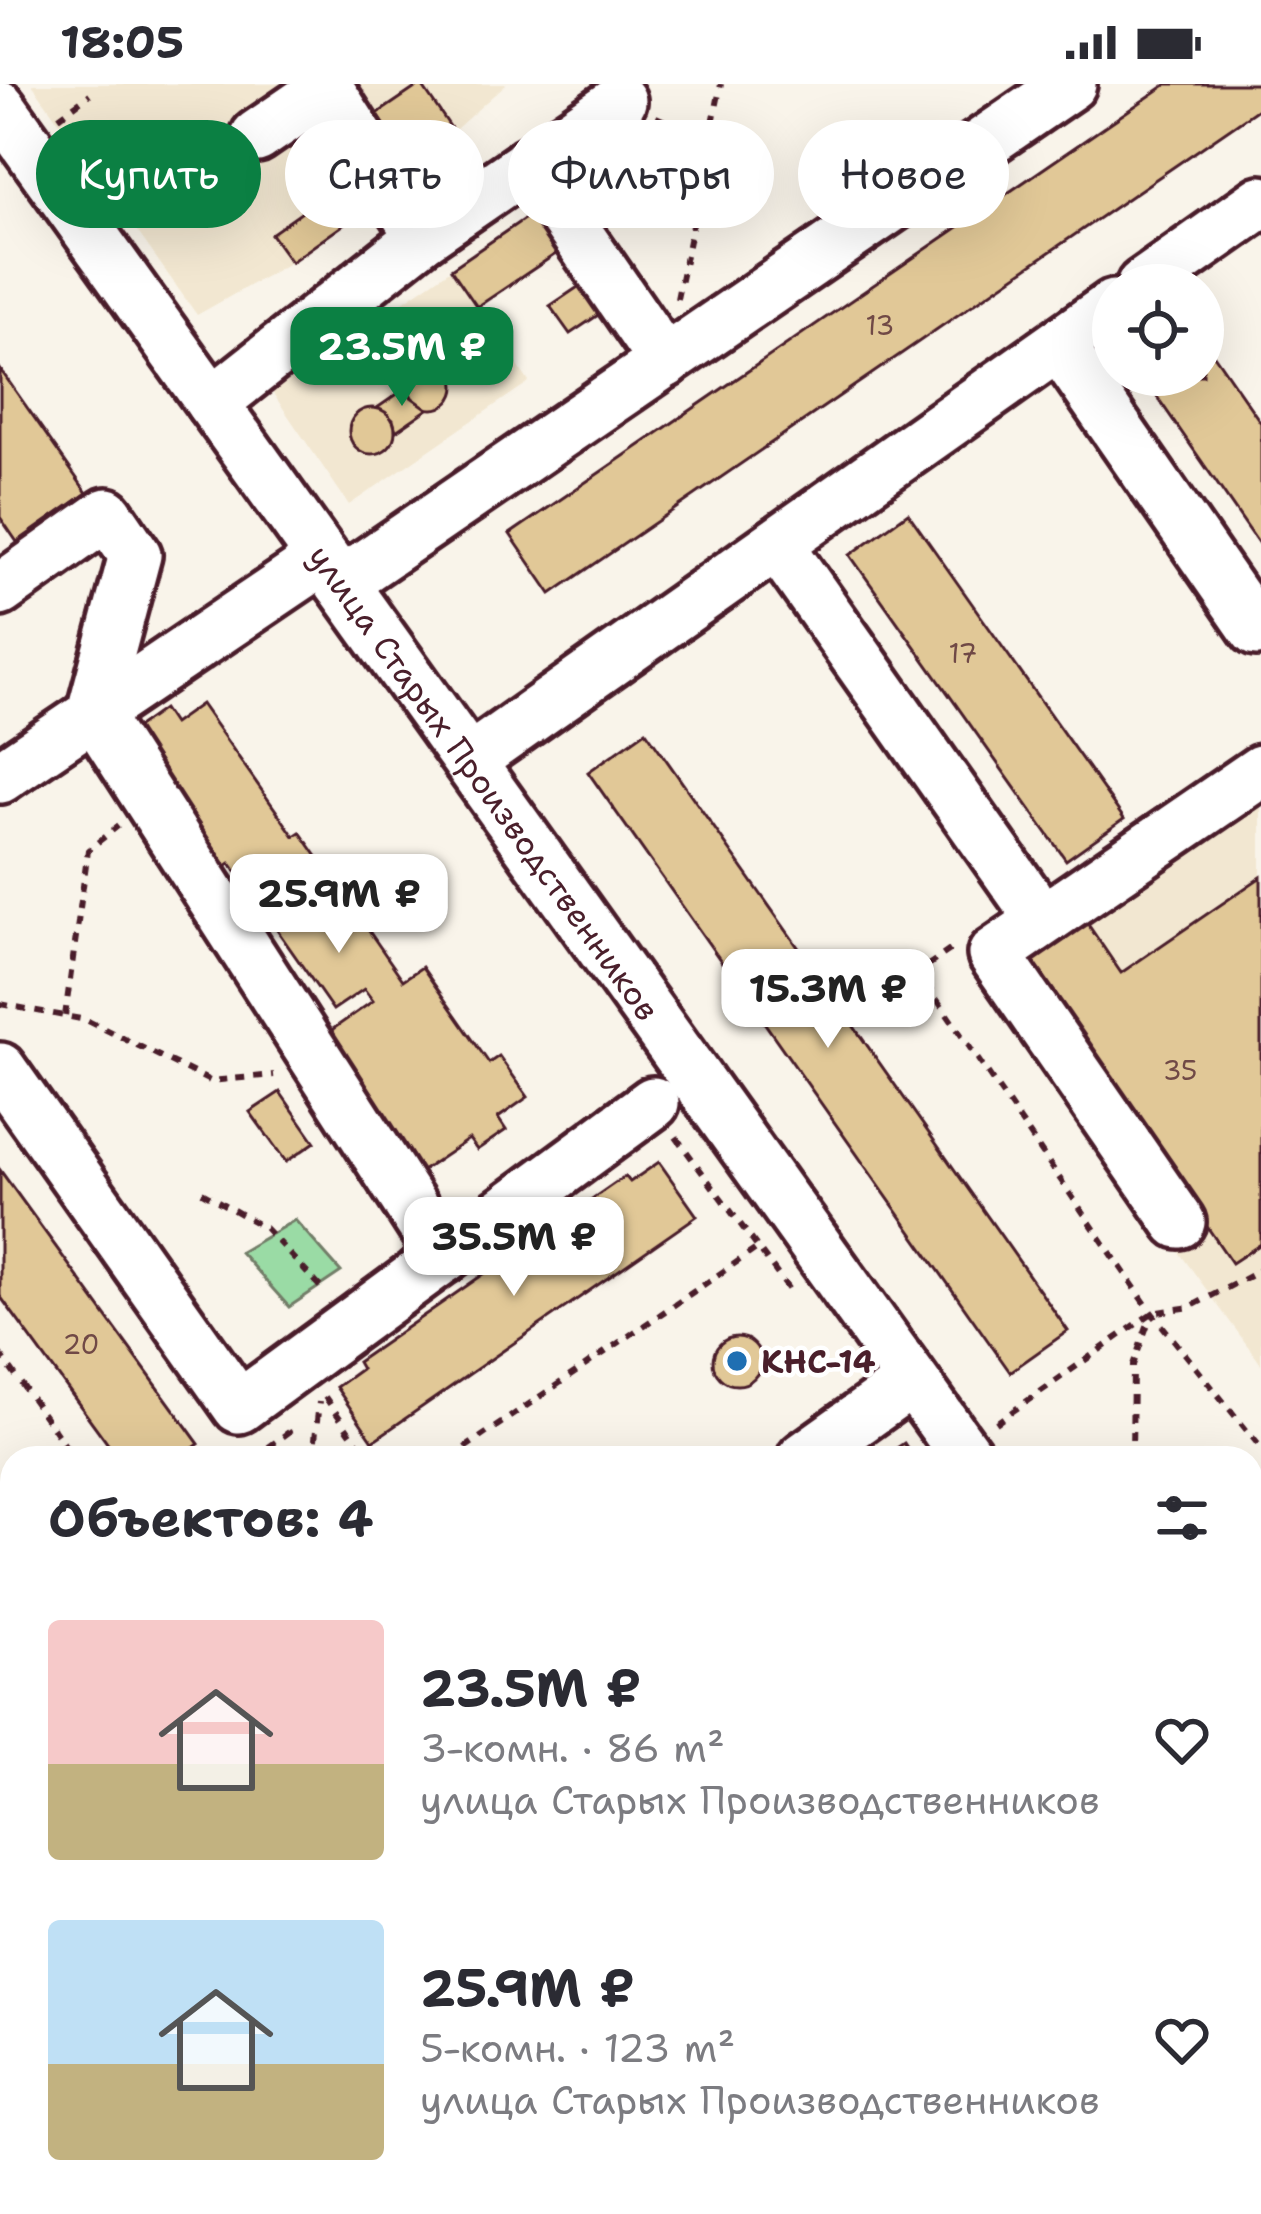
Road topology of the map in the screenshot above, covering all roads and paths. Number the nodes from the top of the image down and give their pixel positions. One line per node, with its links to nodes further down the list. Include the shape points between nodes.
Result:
1 (1070, 84): 18 (street)
2 (719, 86): 7 (path)
3 (620, 101): 5 (street); 6 (path)
4 (0, 107): 9 (street, улица Старых Производственников)
5 (592, 120)
6 (662, 120)
7 (712, 120)
8 (261, 133): 14 (street, via 327,88)
9 (17, 168): 19 (street, улица Старых Производственников)
10 (508, 177): 14 (street)
11 (1261, 202): 15 (street)
12 (573, 228): 18 (street)
13 (691, 228): 18 (path)
14 (422, 237): 19 (street)
15 (1173, 264)
16 (1092, 321): 17 (street)
17 (1059, 345): 20 (street); 23 (street)
18 (665, 362): 21 (street)
19 (212, 403): 21 (street, улица Старых Производственников)
20 (777, 544): 25 (street); 29 (street)
21 (330, 569): 24 (street, via 302,573); 25 (street, улица Старых Производственников)
22 (0, 590): 24 (street, via 107,514 135,555)
23 (1256, 630)
24 (93, 712): 27 (street); 28 (street)
25 (469, 761): 43 (street, улица Старых Производственников)
26 (1261, 771): 36 (street, via 994,953)
27 (0, 777)
28 (150, 801): 31 (path, via 88,850); 33 (street)
29 (1026, 897)
30 (0, 1004): 31 (path)
31 (65, 1016): 33 (path, via 210,1081)
32 (0, 1070): 41 (street, via 238,1407)
33 (324, 1070): 38 (street)
34 (653, 1103): 38 (street)
35 (202, 1192): 41 (path, via 266,1228)
36 (1179, 1222)
37 (756, 1249): 50 (path)
38 (444, 1257): 41 (street)
39 (1261, 1270): 40 (path, via 1190,1307)
40 (1152, 1312): 45 (path); 52 (path, via 1133,1364)
41 (353, 1323)
42 (0, 1354): 46 (path)
43 (913, 1381): 45 (street, улица Старых Производственников); 51 (street)
44 (289, 1432): 47 (path)
45 (978, 1443)
46 (65, 1446)
47 (272, 1446)
48 (314, 1446): 49 (path, via 321,1391)
49 (360, 1446)
50 (468, 1446)
51 (821, 1446)
52 (1132, 1446)

